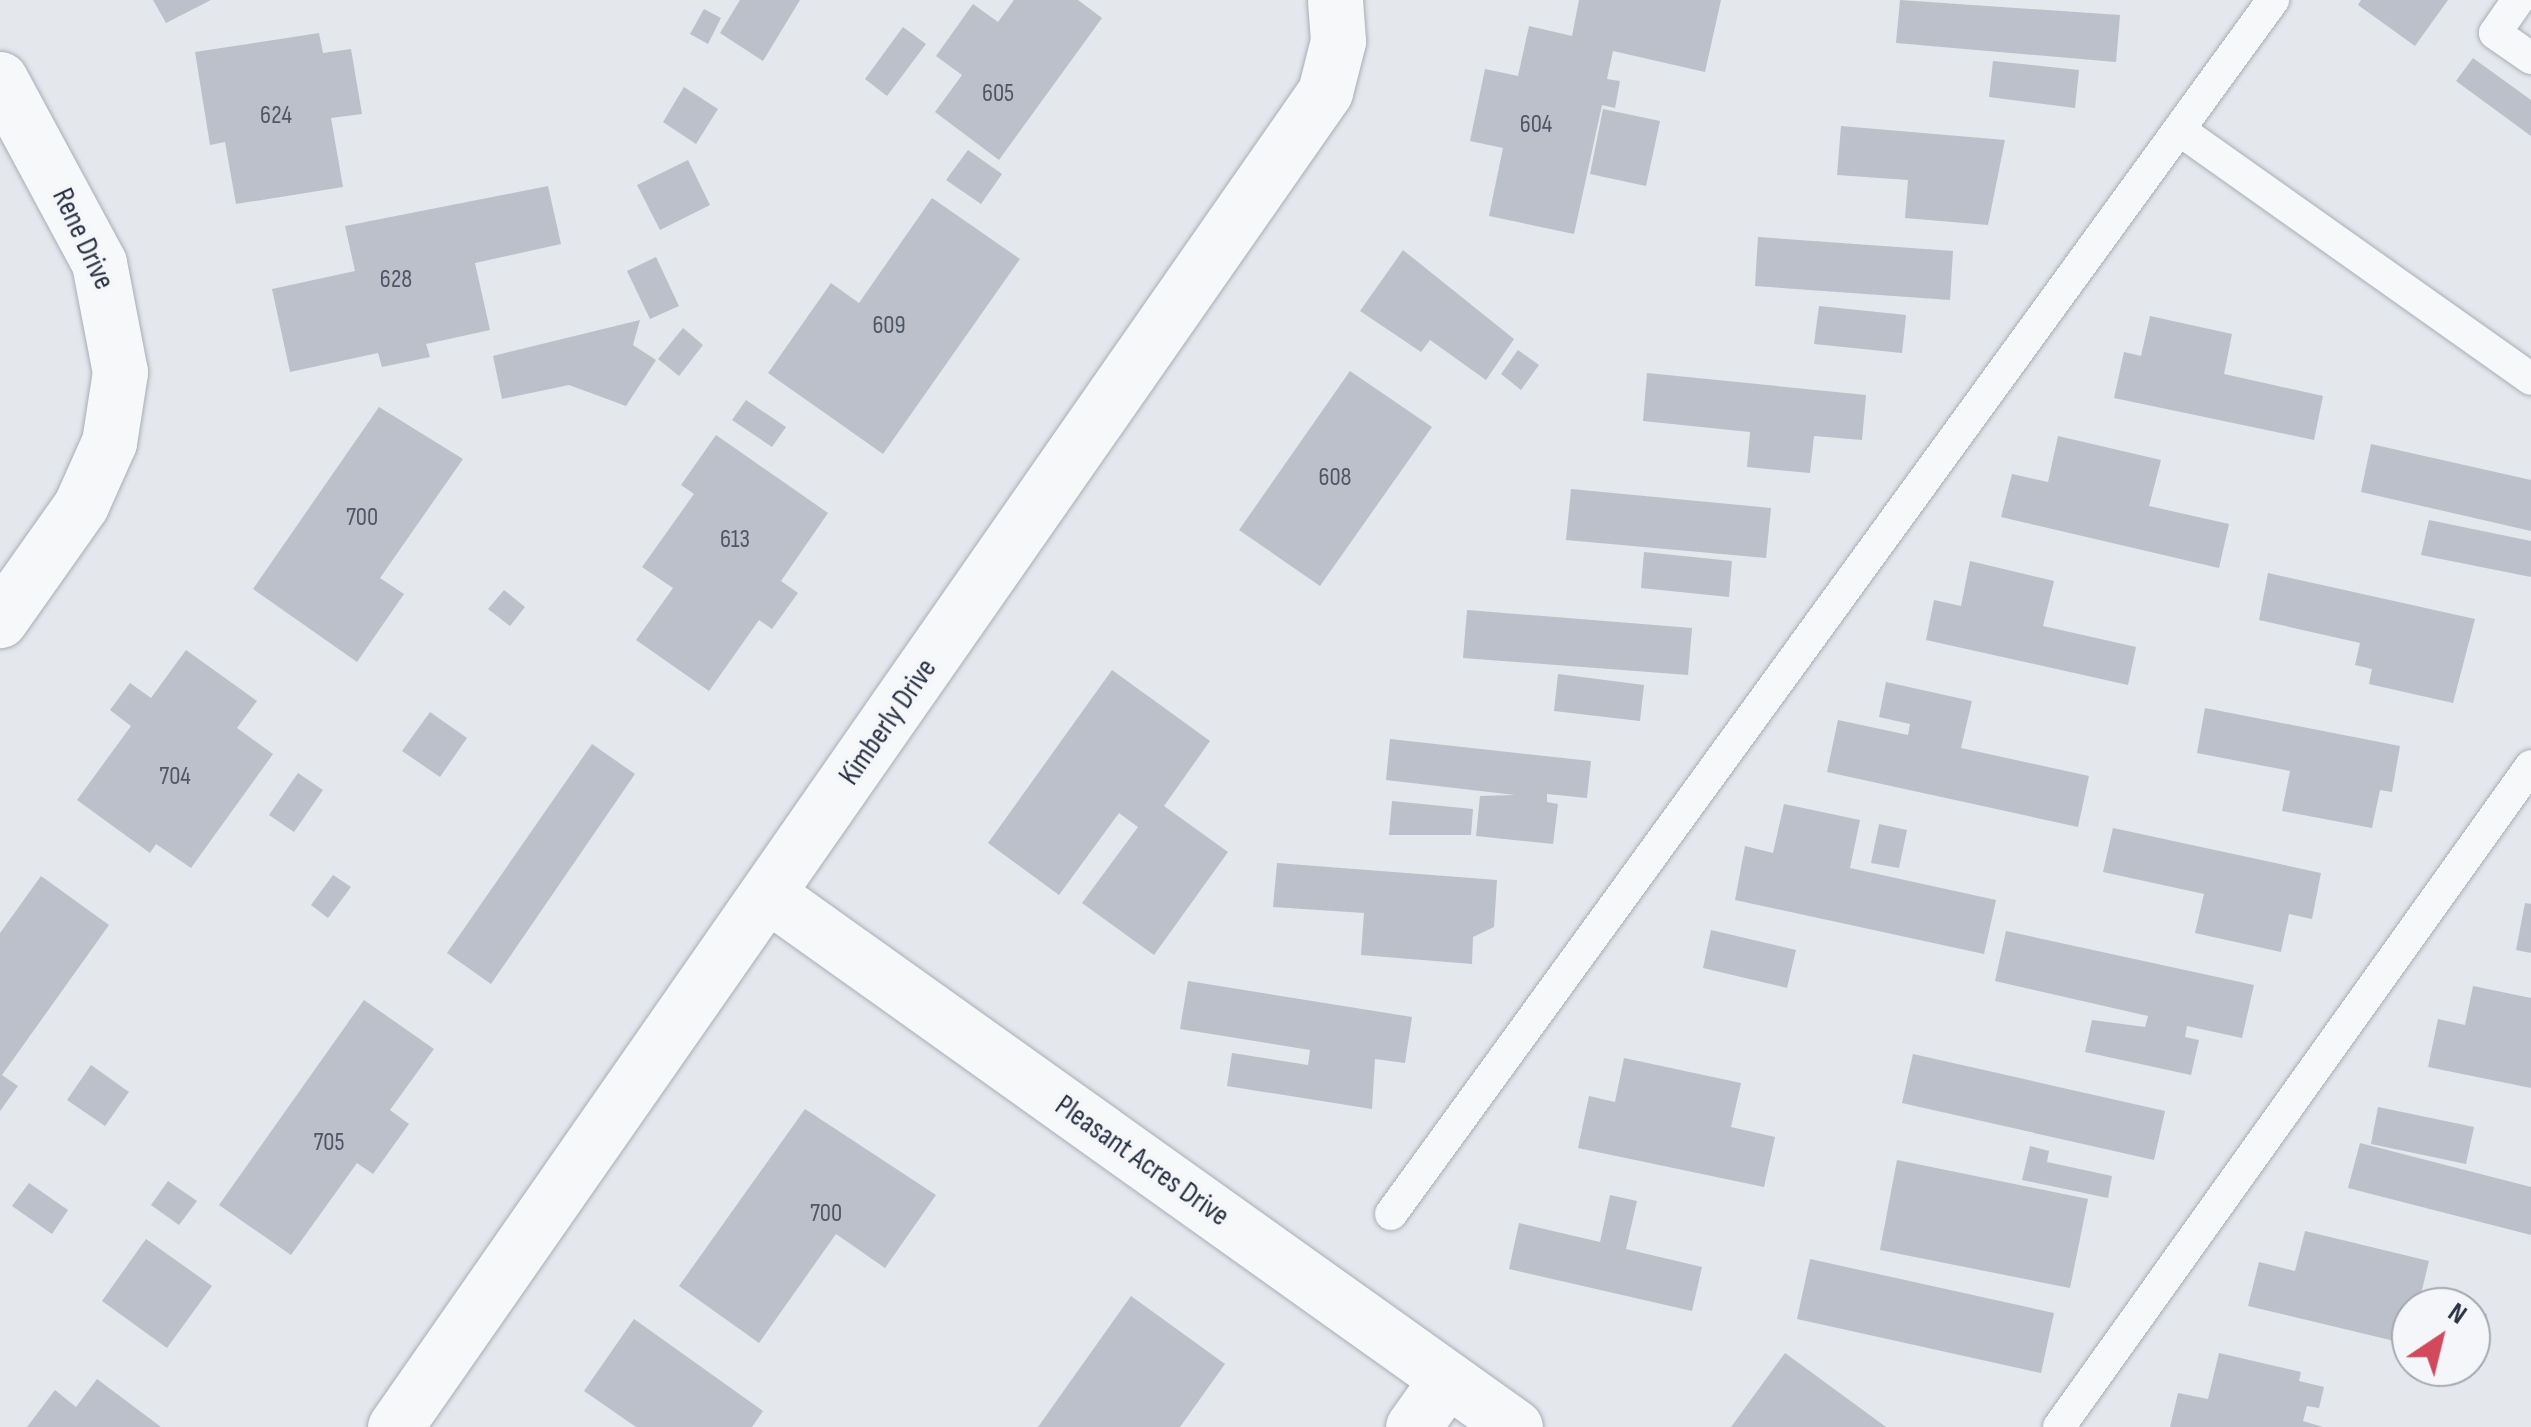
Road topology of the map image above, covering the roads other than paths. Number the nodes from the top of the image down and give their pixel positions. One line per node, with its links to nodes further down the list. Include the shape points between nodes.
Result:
1 (1335, 0): 10 (street, Kimberly Drive, via 1338,41 1325,92)
2 (2273, 0): 6 (lane)
3 (2518, 0): 4 (lane, via 2495,33)
4 (2531, 58)
5 (0, 79): 8 (street, Rene Drive, via 100,263 120,372 109,442 81,506)
6 (2181, 131): 7 (lane); 11 (lane)
7 (2531, 379)
8 (0, 620)
9 (2531, 766): 16 (lane)
10 (769, 895): 12 (street, Pleasant Acres Drive); 13 (street, Kimberly Drive)
11 (1391, 1214)
12 (1447, 1379): 14 (street); 15 (street, Pleasant Acres Drive)
13 (395, 1427)
14 (1413, 1427)
15 (1515, 1427)
16 (2059, 1427)

